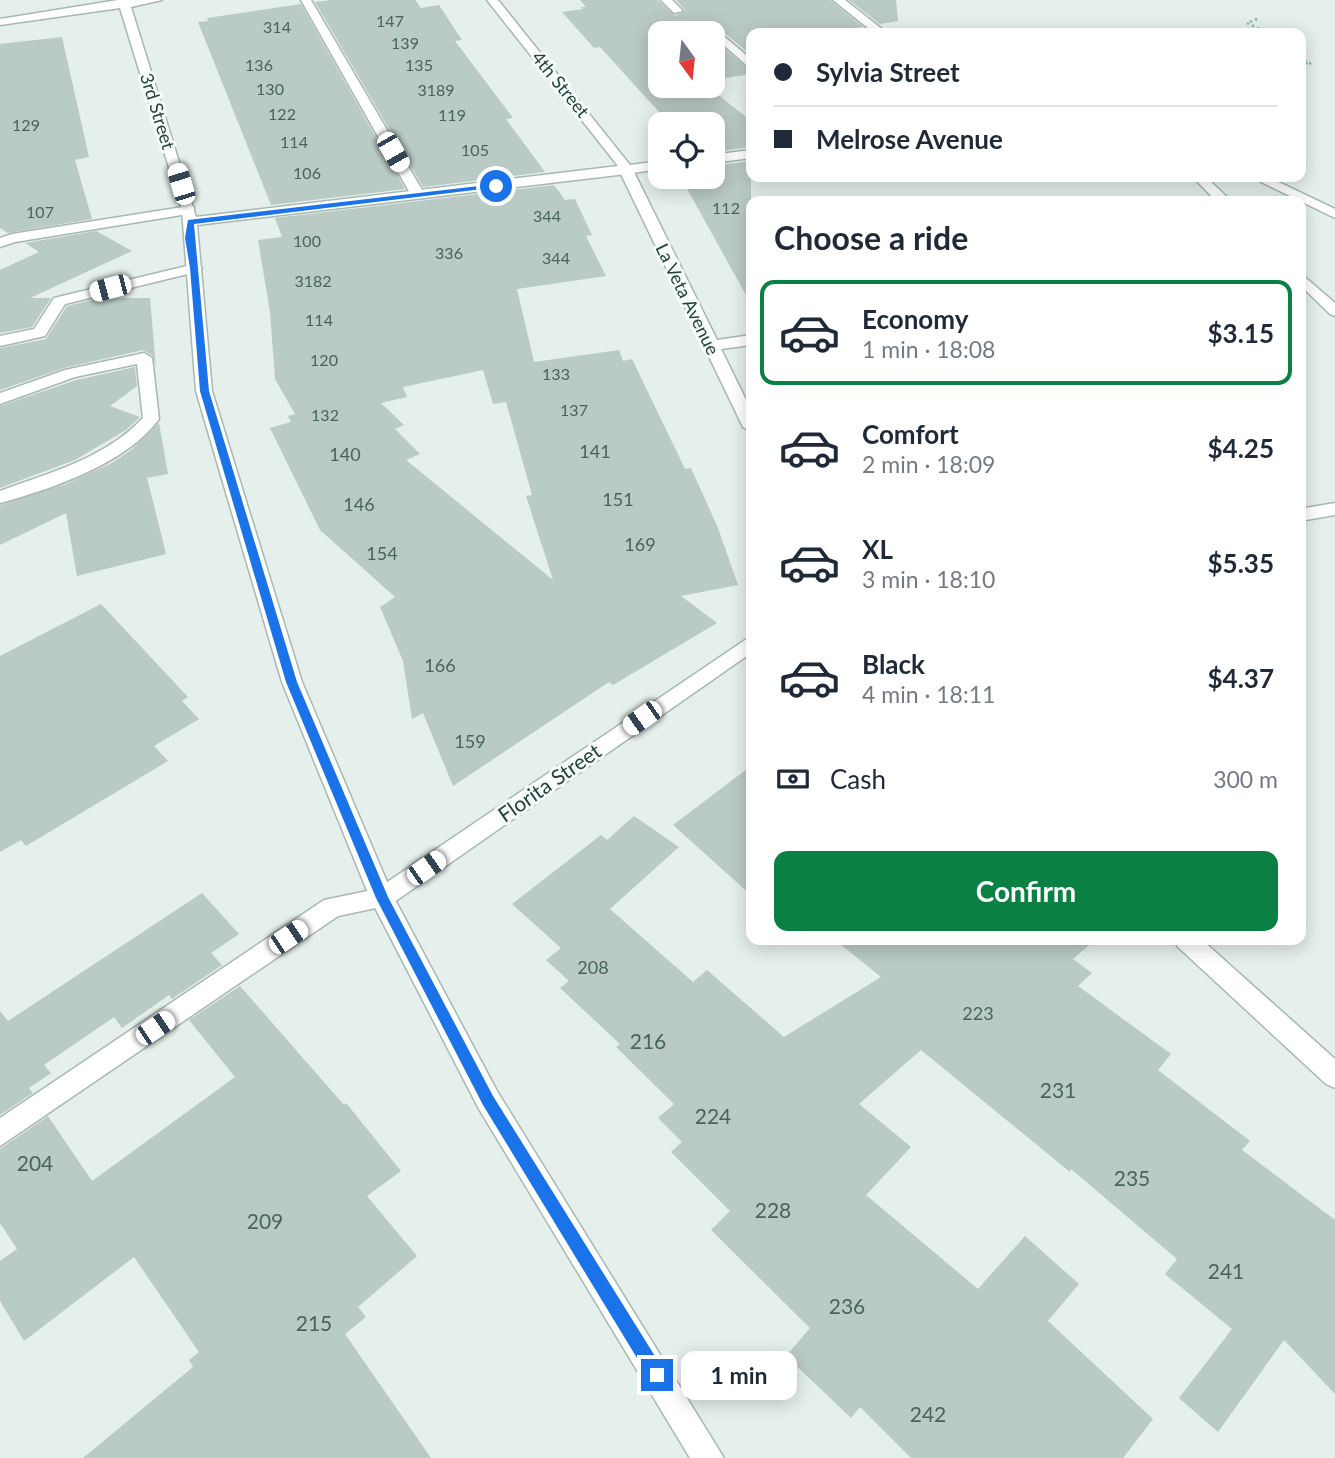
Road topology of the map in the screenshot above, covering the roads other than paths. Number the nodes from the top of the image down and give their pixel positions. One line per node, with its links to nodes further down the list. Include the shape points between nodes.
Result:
1 (157, 0): 6 (street)
2 (306, 0): 18 (street)
3 (492, 0): 15 (street, 4th Street, via 621,158)
4 (666, 0): 7 (street)
5 (838, 0): 9 (street)
6 (124, 2): 8 (street); 23 (street, 3rd Street)
7 (678, 11)
8 (0, 22)
9 (874, 28)
10 (725, 42): 11 (street)
11 (746, 61)
12 (746, 155): 13 (street)
13 (725, 157)
14 (648, 167): 15 (street)
15 (626, 170): 18 (street); 30 (street, La Veta Avenue)
16 (1204, 182): 19 (street)
17 (1268, 182): 20 (street)
18 (418, 195): 23 (street)
19 (1219, 196)
20 (1298, 196)
21 (1306, 200): 22 (street)
22 (1335, 214)
23 (189, 216): 24 (street); 25 (street, 3rd Street)
24 (0, 243)
25 (194, 268): 28 (street, via 59,302 40,333); 37 (street, 3rd Street, via 204,391 212,418 292,682)
26 (1306, 283): 27 (street)
27 (1335, 311)
28 (0, 341)
29 (746, 341): 30 (street)
30 (711, 346): 32 (street, La Veta Avenue)
31 (0, 398): 33 (street, via 71,373 144,358 151,419 138,435 107,455)
32 (746, 417)
33 (0, 497)
34 (1335, 509): 35 (street)
35 (1306, 514)
36 (746, 646): 37 (street, Florita Street)
37 (382, 898): 40 (street, via 332,907); 41 (street, 3rd Street, via 488,1100)
38 (1191, 945): 39 (street)
39 (1335, 1076)
40 (0, 1133)
41 (708, 1458)

